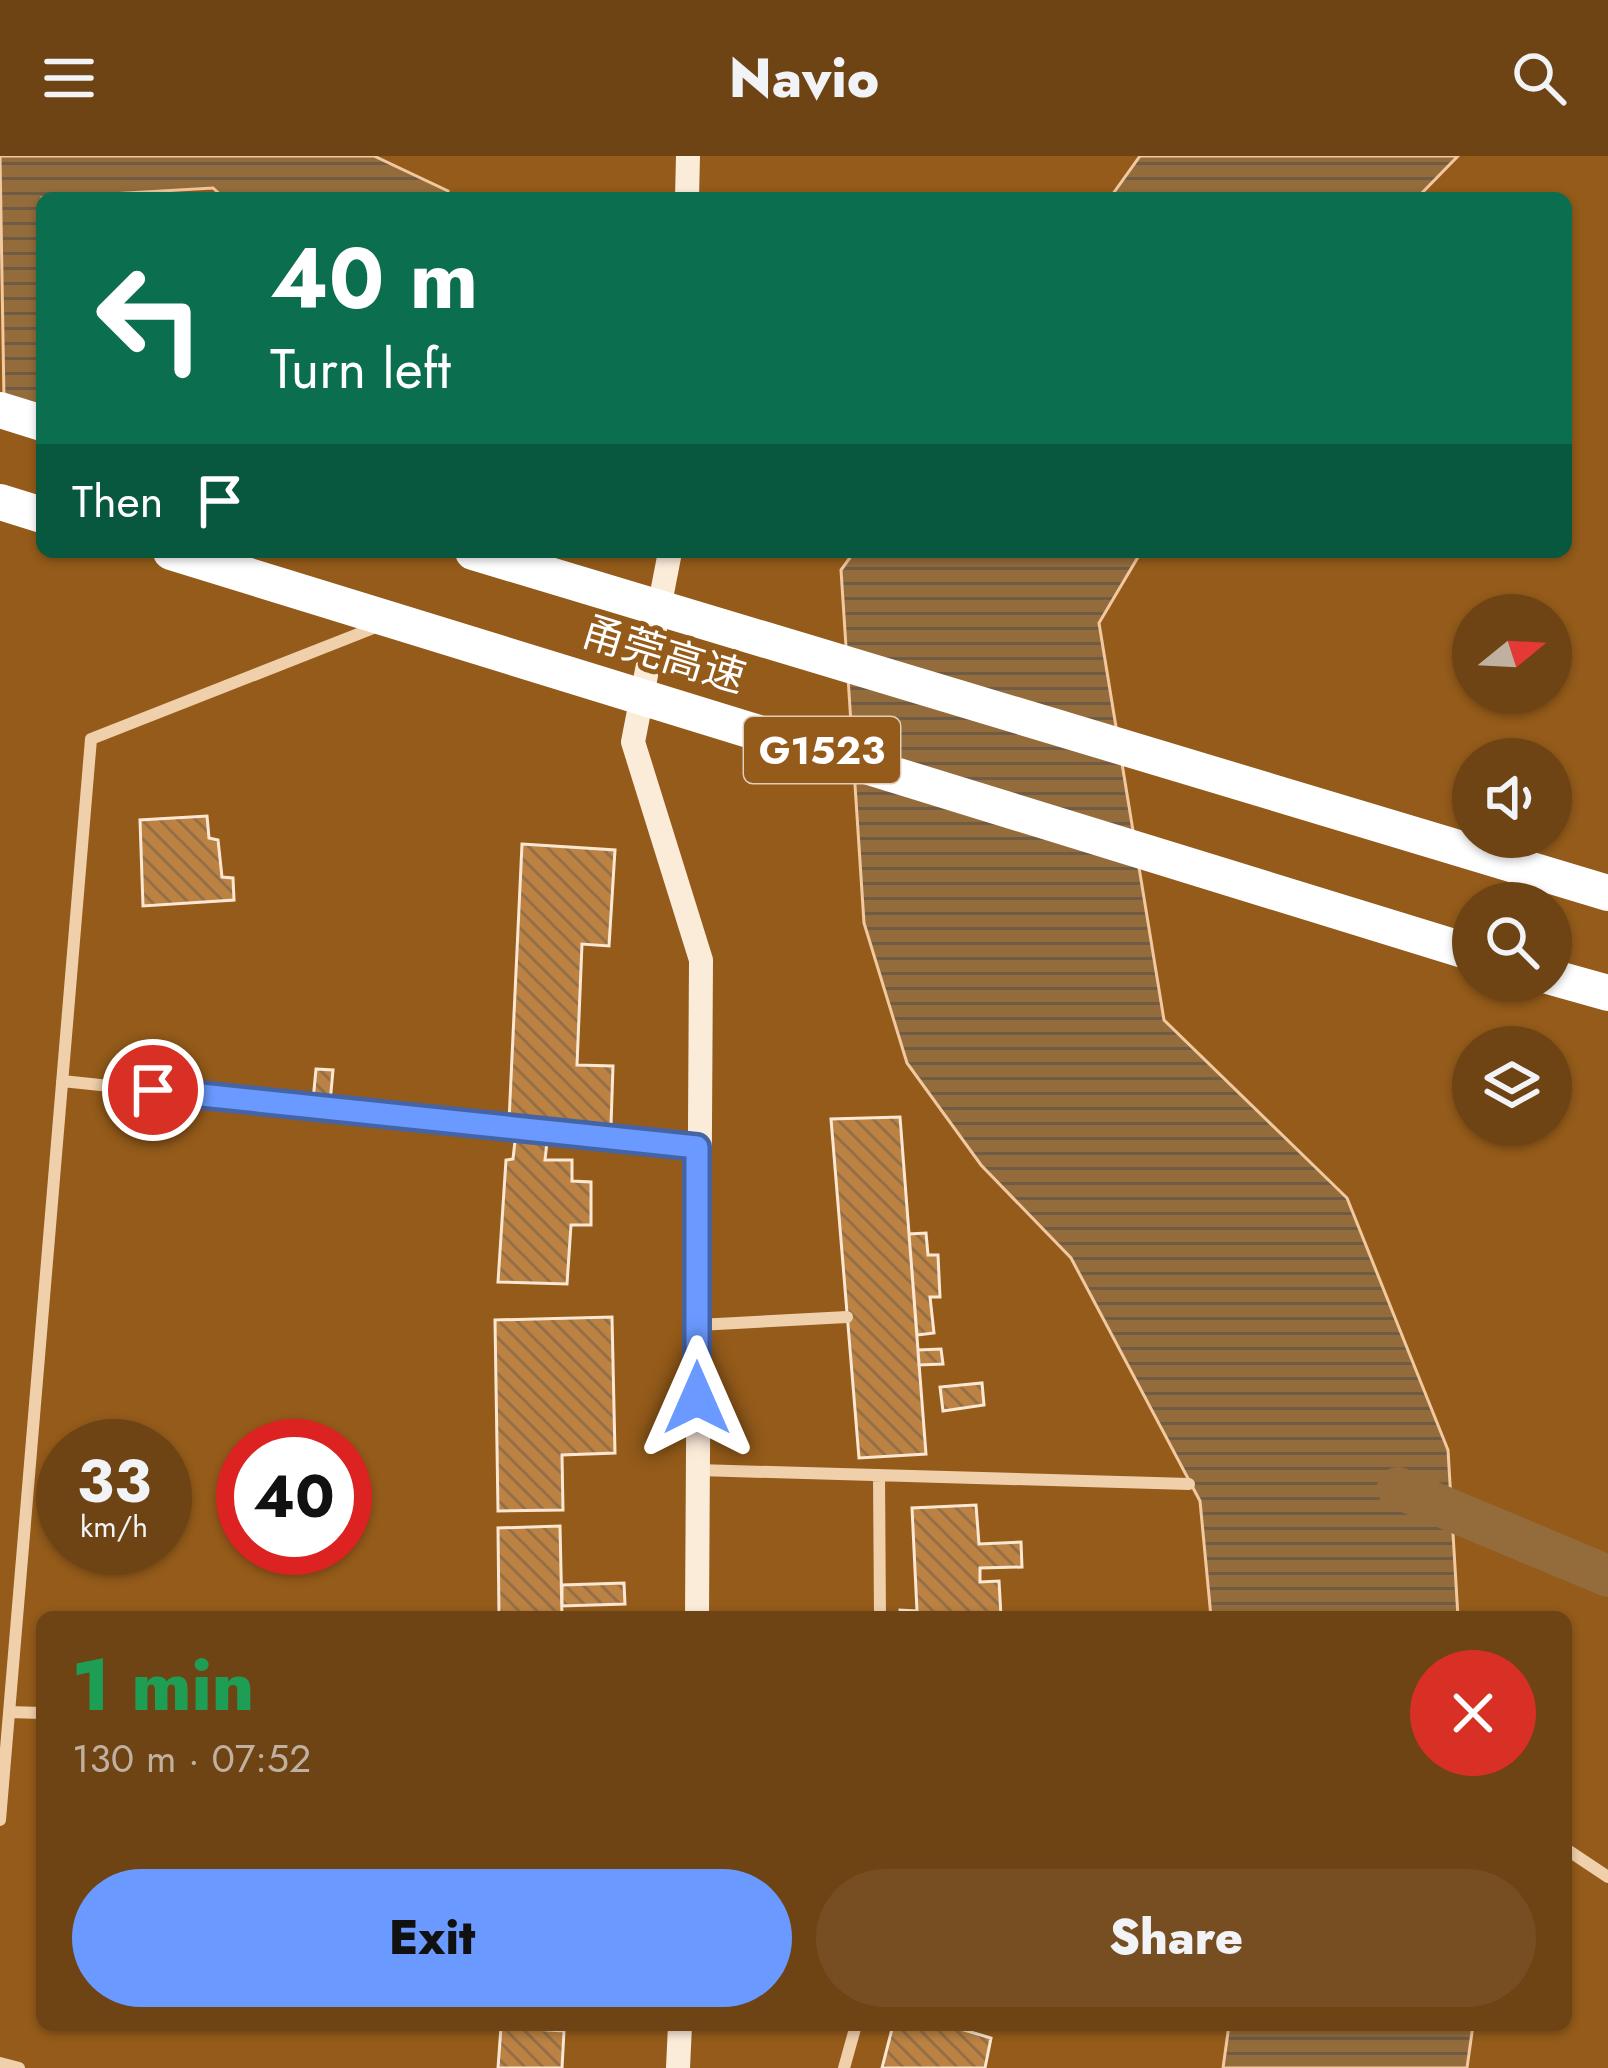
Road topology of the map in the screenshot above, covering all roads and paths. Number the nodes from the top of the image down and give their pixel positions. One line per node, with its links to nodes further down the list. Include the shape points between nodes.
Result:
1 (688, 156): 2 (street)
2 (688, 192)
3 (0, 410): 4 (highway)
4 (36, 421)
5 (0, 502): 6 (highway)
6 (36, 512)
7 (192, 558): 10 (highway, 甬莞高速 / G1523, bridge)
8 (493, 558): 11 (highway, 甬莞高速 / G1523, bridge)
9 (669, 558): 16 (street, via 633,742 701,960)
10 (398, 618): 12 (highway, 甬莞高速 / G1523, bridge); 15 (street, via 91,740)
11 (1608, 893)
12 (1452, 946)
13 (1572, 982): 14 (highway)
14 (1608, 993)
15 (62, 1081): 16 (street); 23 (street)
16 (697, 1147): 18 (street)
17 (848, 1318): 18 (street)
18 (697, 1325): 19 (street)
19 (697, 1470): 20 (street); 24 (street)
20 (879, 1475): 21 (street); 25 (street)
21 (1189, 1484)
22 (0, 1581): 23 (street)
23 (20, 1582): 26 (street)
24 (697, 1611)
25 (880, 1611)
26 (9, 1712): 27 (street); 28 (street)
27 (36, 1713)
28 (4, 1730): 29 (street)
29 (0, 1820)
30 (1572, 1853): 31 (street)
31 (1608, 1877)
32 (680, 2031): 36 (street)
33 (854, 2031): 37 (street)
34 (0, 2063): 35 (street)
35 (19, 2068)
36 (678, 2068)
37 (844, 2068)

